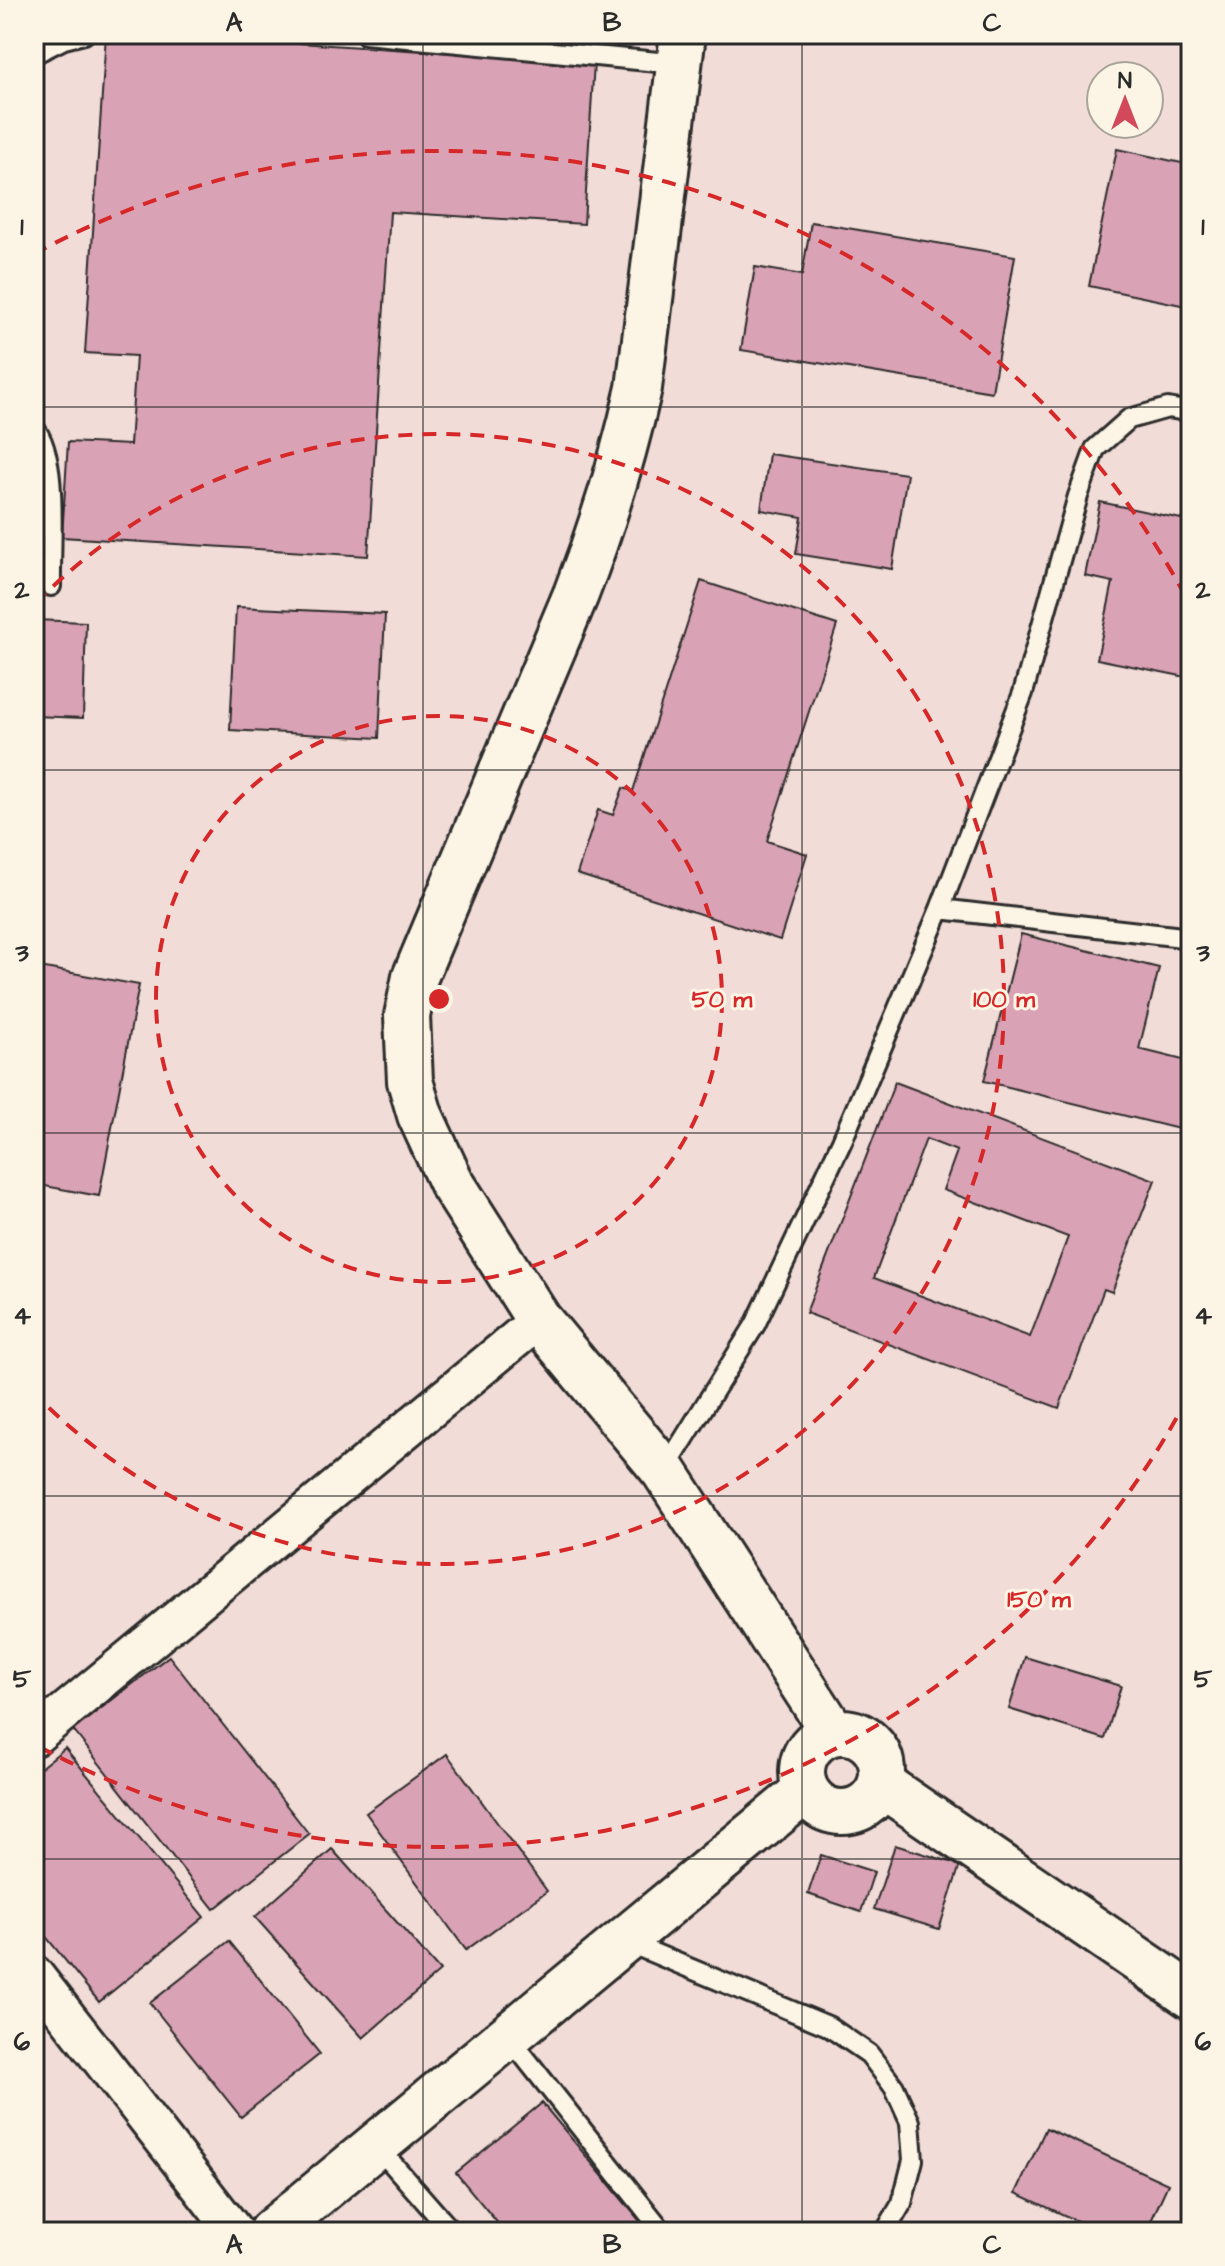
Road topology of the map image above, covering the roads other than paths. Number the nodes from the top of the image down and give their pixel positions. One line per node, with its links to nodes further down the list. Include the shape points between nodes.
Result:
1 (84, 34): 4 (lane)
2 (365, 34): 3 (lane)
3 (681, 49): 10 (street, via 639,388 616,483 576,594 415,977 407,1016 410,1081 430,1140 468,1213)
4 (34, 54)
5 (1191, 412): 8 (lane, via 1168,408 1129,419 1095,449 1023,693)
6 (34, 428): 7 (lane, via 50,465)
7 (51, 586)
8 (940, 909): 9 (lane); 11 (lane, via 842,1141 755,1325)
9 (1191, 938)
10 (539, 1320): 11 (street); 13 (street)
11 (664, 1471): 12 (street)
12 (833, 1732): 14 (street, via 854,1733 872,1745 882,1763); 15 (street, via 815,1742 803,1760)
13 (34, 1737)
14 (881, 1784): 15 (street, via 870,1802 851,1811 830,1810); 18 (street)
15 (806, 1790): 16 (street)
16 (624, 1941): 19 (street); 25 (lane, via 828,2026 869,2054 894,2087 910,2122 913,2160 902,2203)
17 (34, 1974): 21 (street)
18 (1191, 1996)
19 (508, 2036): 20 (street); 24 (lane)
20 (376, 2145): 22 (street); 23 (lane)
21 (235, 2232)
22 (271, 2232)
23 (452, 2232)
24 (663, 2232)
25 (885, 2232)

